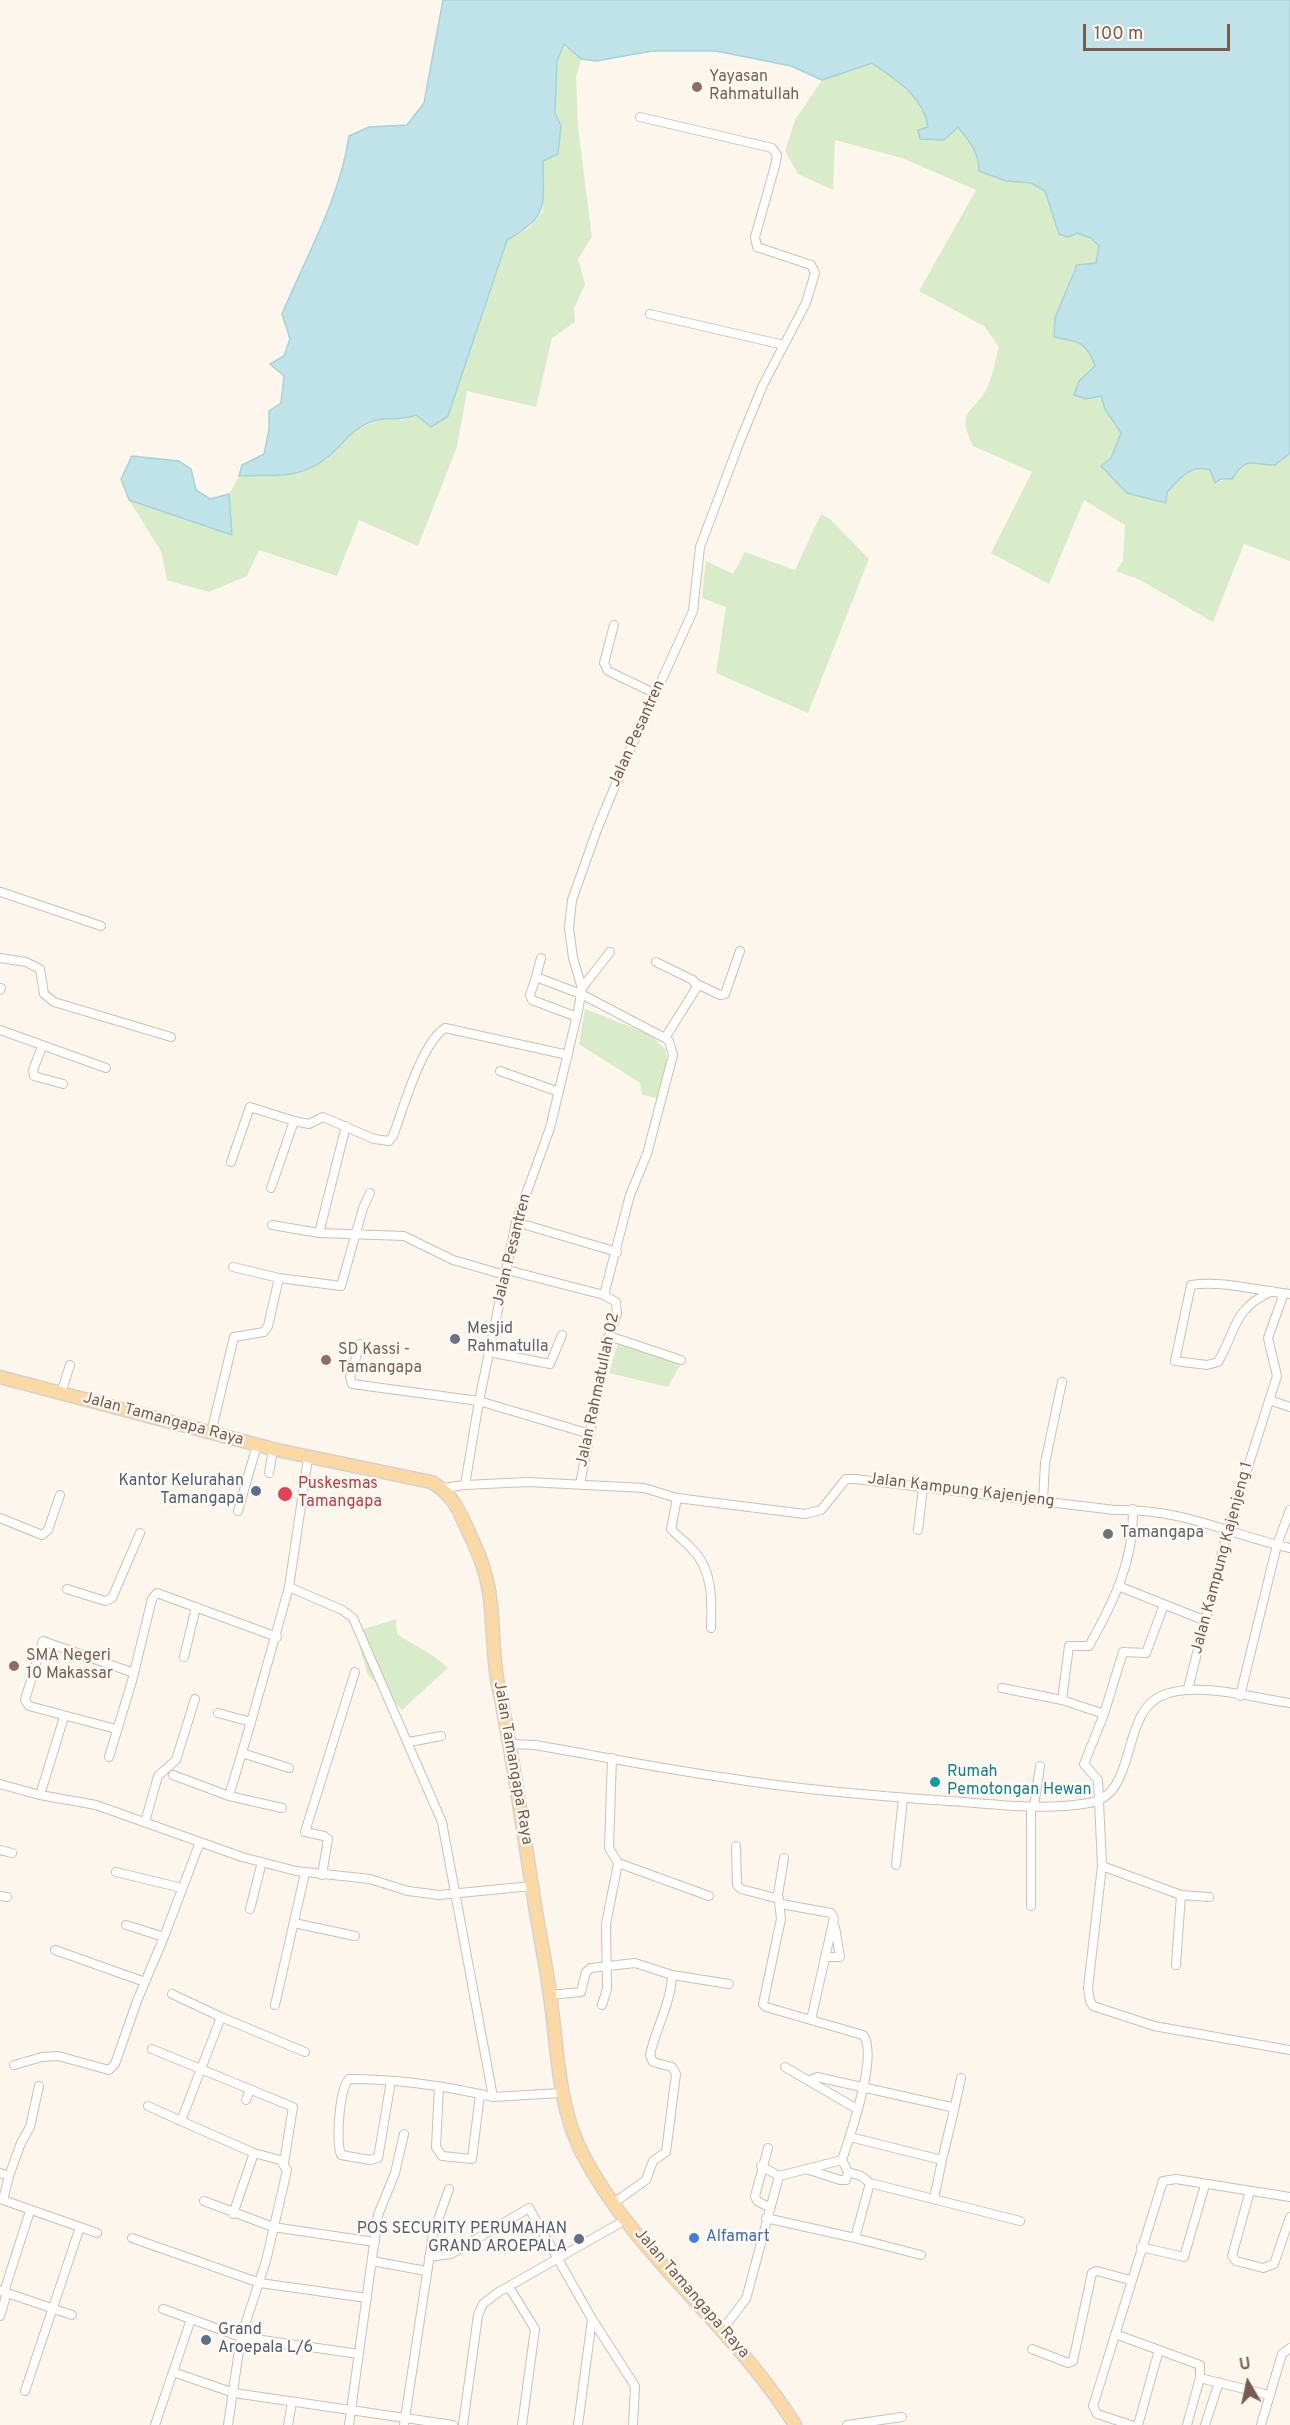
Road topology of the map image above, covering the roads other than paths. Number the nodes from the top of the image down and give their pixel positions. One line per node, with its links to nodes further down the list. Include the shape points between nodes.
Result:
1 (640, 117): 3 (street, Jalan Pesantren, via 772,148 777,155 755,237 757,247 811,266 815,273 806,303)
2 (650, 314): 3 (street)
3 (784, 345): 5 (street, Jalan Pesantren, via 763,385 707,526 700,547 693,611)
4 (614, 625): 5 (street, via 604,663 608,670)
5 (656, 694): 15 (street, Jalan Pesantren, via 598,826 572,900 570,938)
6 (0, 895): 7 (street)
7 (101, 926)
8 (740, 951): 14 (street, via 725,994)
9 (609, 952): 15 (street)
10 (0, 958): 18 (street, via 26,962 40,969 44,994 54,1002)
11 (541, 958): 13 (street)
12 (656, 962): 14 (street)
13 (536, 977): 15 (street); 16 (street, via 532,1000)
14 (697, 984): 19 (street)
15 (582, 991): 16 (street, Jalan Pesantren); 19 (street)
16 (577, 1017): 21 (street, Jalan Pesantren)
17 (0, 1030): 20 (street)
18 (171, 1036)
19 (665, 1038): 35 (street, via 673,1055 647,1155 630,1195)
20 (42, 1047): 22 (street); 24 (street, via 34,1076)
21 (568, 1055): 25 (street, Jalan Pesantren); 27 (street, via 445,1028 415,1075 389,1141 374,1139)
22 (106, 1068)
23 (500, 1071): 25 (street)
24 (63, 1084)
25 (559, 1092): 31 (street, Jalan Pesantren)
26 (294, 1121): 27 (street, via 309,1124 320,1118); 28 (street, via 250,1107); 29 (street)
27 (346, 1126): 33 (street)
28 (231, 1162)
29 (271, 1188)
30 (370, 1193): 34 (street)
31 (516, 1222): 35 (street); 37 (street, Jalan Pesantren)
32 (272, 1225): 33 (street, Jalan Rahmatullah 02)
33 (319, 1233): 34 (street, Jalan Rahmatullah 02)
34 (356, 1234): 37 (street, Jalan Rahmatullah 02, via 404,1236 453,1260); 38 (street, via 341,1286)
35 (617, 1252): 41 (street)
36 (233, 1267): 38 (street)
37 (506, 1273): 41 (street, Jalan Rahmatullah 02); 45 (street, Jalan Pesantren)
38 (279, 1278): 54 (street, via 264,1332 234,1337)
39 (1272, 1291): 39 (street, via 1243,1308 1218,1362 1207,1365 1175,1361 1191,1286); 40 (street)
40 (1287, 1293): 51 (street, Jalan Kampung Kajenjeng 1, via 1268,1338 1277,1376)
41 (604, 1295): 43 (street, Jalan Rahmatullah 02, via 612,1298 617,1307)
42 (562, 1335): 45 (street, via 550,1364)
43 (609, 1336): 46 (street); 55 (street, Jalan Rahmatullah 02)
44 (360, 1344): 52 (street, via 350,1377 352,1384)
45 (489, 1352): 52 (street, Jalan Pesantren)
46 (681, 1359)
47 (70, 1365): 50 (street)
48 (0, 1377): 50 (main road, Jalan Tamangapa Raya)
49 (1062, 1382): 66 (street, via 1045,1463)
50 (62, 1393): 54 (main road, Jalan Tamangapa Raya)
51 (1269, 1400): 53 (street); 71 (street, Jalan Kampung Kajenjeng 1)
52 (479, 1401): 55 (street); 61 (street, Jalan Pesantren)
53 (1290, 1407)
54 (211, 1432): 56 (main road, Jalan Tamangapa Raya)
55 (590, 1434): 60 (street, Jalan Rahmatullah 02)
56 (257, 1445): 57 (main road, Jalan Tamangapa Raya); 69 (street)
57 (273, 1449): 58 (main road, Jalan Tamangapa Raya); 59 (street)
58 (308, 1458): 62 (main road, Jalan Tamangapa Raya, via 431,1482); 77 (street)
59 (269, 1473)
60 (580, 1484): 61 (street, Jalan Kampung Kajenjeng); 65 (street, Jalan Kampung Kajenjeng, via 644,1488)
61 (465, 1485): 62 (street)
62 (443, 1488): 100 (main road, Jalan Tamangapa Raya, via 458,1508 485,1571 498,1686)
63 (923, 1488): 65 (street, Jalan Kampung Kajenjeng, via 846,1479 821,1510 805,1514); 66 (street, Jalan Kampung Kajenjeng); 72 (street)
64 (60, 1495): 70 (street, via 48,1530 42,1534)
65 (676, 1498): 82 (street, via 671,1529 693,1550 709,1576)
66 (1043, 1501): 67 (street, Jalan Kampung Kajenjeng)
67 (1133, 1509): 71 (street, Jalan Kampung Kajenjeng, via 1185,1516); 76 (street, via 1129,1557)
68 (1290, 1510): 74 (street)
69 (238, 1511)
70 (0, 1518)
71 (1228, 1529): 74 (street, Jalan Kampung Kajenjeng); 81 (street, Jalan Kampung Kajenjeng 1)
72 (918, 1530)
73 (140, 1533): 78 (street, via 112,1598 105,1601)
74 (1276, 1545): 75 (street, Jalan Kampung Kajenjeng); 89 (street)
75 (1290, 1548)
76 (1118, 1586): 79 (street); 91 (street, via 1089,1646 1069,1646)
77 (289, 1587): 83 (street); 99 (street, via 353,1618)
78 (67, 1589)
79 (1164, 1605): 81 (street); 94 (street, via 1146,1653 1123,1652)
80 (196, 1607): 83 (street); 84 (street); 85 (street, via 171,1596 154,1595)
81 (1206, 1621): 88 (street, Jalan Kampung Kajenjeng 1)
82 (711, 1628)
83 (277, 1637): 96 (street)
84 (184, 1657)
85 (134, 1672): 95 (street, via 44,1641 30,1679 26,1704); 97 (street)
86 (355, 1672): 126 (street, via 305,1832 328,1839)
87 (1002, 1688): 91 (street)
88 (1188, 1689): 89 (street); 111 (street, via 1158,1696 1148,1704 1120,1779)
89 (1240, 1696): 92 (street)
90 (195, 1699): 114 (street, via 176,1761 158,1776)
91 (1062, 1700): 94 (street)
92 (1290, 1703)
93 (218, 1713): 96 (street)
94 (1104, 1714): 111 (street, via 1084,1764 1098,1780)
95 (64, 1717): 97 (street); 108 (street)
96 (251, 1722): 101 (street)
97 (116, 1729): 102 (street)
98 (441, 1736): 99 (street)
99 (409, 1742): 129 (street, via 442,1822)
100 (511, 1744): 103 (street); 127 (main road, Jalan Tamangapa Raya)
101 (242, 1753): 105 (street); 109 (street)
102 (109, 1757)
103 (612, 1758): 110 (street, via 727,1778); 121 (street, via 609,1848)
104 (1040, 1766): 112 (street)
105 (289, 1768)
106 (173, 1774): 109 (street)
107 (0, 1784): 108 (street)
108 (40, 1795): 114 (street, via 96,1805)
109 (229, 1796): 113 (street)
110 (903, 1798): 112 (street); 122 (street)
111 (1101, 1800): 112 (street, via 1079,1805); 123 (street)
112 (1032, 1806): 134 (street)
113 (282, 1808)
114 (145, 1822): 115 (street)
115 (200, 1842): 120 (street); 128 (street)
116 (736, 1846): 133 (street, via 737,1885)
117 (0, 1850): 118 (street)
118 (12, 1853)
119 (784, 1858): 133 (street)
120 (262, 1862): 125 (street); 135 (street)
121 (618, 1863): 131 (street); 144 (street, via 606,1924)
122 (896, 1865)
123 (1102, 1866): 130 (street); 155 (street, via 1089,1988 1093,2006 1154,2026)
124 (116, 1872): 128 (street)
125 (305, 1872): 126 (street); 136 (street)
126 (322, 1875): 129 (street, via 370,1879 424,1894)
127 (532, 1886): 129 (street); 149 (main road, Jalan Tamangapa Raya)
128 (182, 1888): 140 (street)
129 (457, 1895): 169 (street)
130 (1181, 1895): 132 (street); 143 (street)
131 (709, 1896)
132 (1209, 1897)
133 (780, 1901): 137 (street, via 831,1913); 153 (street, via 781,1919 762,2000 766,2007)
134 (1031, 1905)
135 (250, 1909)
136 (294, 1923): 139 (street); 150 (street)
137 (834, 1924): 142 (street); 142 (street, via 840,1957)
138 (126, 1925): 140 (street)
139 (356, 1936)
140 (164, 1937): 146 (street)
141 (55, 1950): 146 (street)
142 (825, 1957): 153 (street)
143 (1176, 1965)
144 (606, 1968): 145 (street, via 635,1963); 149 (street, via 586,1972 581,1992); 151 (street, via 607,1989)
145 (672, 1975): 147 (street); 195 (street, via 670,1998 658,2023 650,2055 653,2062 672,2067 676,2074 666,2152 653,2161 646,2180)
146 (145, 1982): 157 (street, via 115,2064 109,2070 58,2056)
147 (729, 1984)
148 (172, 1994): 152 (street)
149 (550, 1995): 167 (main road, Jalan Tamangapa Raya)
150 (275, 2005)
151 (602, 2005)
152 (221, 2017): 156 (street); 158 (street)
153 (811, 2020): 165 (street, via 863,2035 867,2040)
154 (152, 2049): 158 (street)
155 (1290, 2050)
156 (305, 2052)
157 (14, 2065)
158 (202, 2067): 166 (street); 174 (street)
159 (785, 2067): 162 (street)
160 (961, 2078): 173 (street)
161 (391, 2081): 161 (street, via 378,2158 341,2155 338,2147 345,2084 349,2079); 164 (street)
162 (809, 2081): 165 (street, via 817,2077); 172 (street)
163 (39, 2086): 186 (street, via 30,2127)
164 (439, 2086): 168 (street); 168 (street, via 436,2150 442,2156 460,2160 472,2159)
165 (862, 2087): 172 (street); 173 (street)
166 (250, 2090): 170 (street); 181 (street, via 293,2107)
167 (561, 2093): 169 (street); 195 (main road, Jalan Tamangapa Raya, via 580,2148)
168 (480, 2094): 169 (street)
169 (493, 2097)
170 (246, 2100)
171 (148, 2106): 174 (street)
172 (857, 2109): 176 (street)
173 (954, 2110): 180 (street)
174 (181, 2121): 178 (street)
175 (404, 2134): 208 (street, via 378,2215)
176 (850, 2137): 179 (street); 180 (street)
177 (768, 2148): 182 (street)
178 (254, 2153): 181 (street); 198 (street)
179 (842, 2160): 183 (street); 184 (street)
180 (942, 2160): 193 (street)
181 (284, 2163): 204 (street, via 287,2169)
182 (761, 2166): 187 (street); 196 (street, via 755,2196 756,2201)
183 (804, 2168): 184 (street, via 840,2180 846,2180); 187 (street)
184 (848, 2172): 188 (street)
185 (0, 2173): 186 (street)
186 (9, 2176): 197 (street, via 3,2200)
187 (779, 2176): 196 (street)
188 (870, 2183): 193 (street); 207 (street)
189 (1205, 2185): 191 (street); 209 (street, via 1176,2179 1162,2181); 209 (street, via 1184,2257)
190 (449, 2189): 211 (street)
191 (1250, 2191): 192 (street); 199 (street, via 1232,2256 1236,2261 1263,2268 1274,2264)
192 (1290, 2197)
193 (934, 2199): 202 (street)
194 (204, 2201): 198 (street)
195 (615, 2202): 201 (main road, Jalan Tamangapa Raya)
196 (769, 2207): 200 (street)
197 (30, 2211): 203 (street); 218 (street)
198 (233, 2214): 204 (street)
199 (1290, 2217)
200 (766, 2218): 207 (street); 226 (street, via 746,2299)
201 (627, 2219): 212 (street); 226 (main road, Jalan Tamangapa Raya, via 669,2274)
202 (1020, 2221)
203 (80, 2227): 205 (street); 220 (street)
204 (273, 2227): 208 (street); 216 (street)
205 (97, 2233)
206 (132, 2238): 216 (street)
207 (855, 2238): 210 (street)
208 (375, 2242): 213 (street)
209 (1141, 2247): 215 (street)
210 (921, 2255)
211 (429, 2257): 212 (street, via 451,2254 529,2208); 214 (street)
212 (559, 2260): 217 (street); 225 (street)
213 (372, 2261): 214 (street); 219 (street)
214 (426, 2271): 243 (street)
215 (1131, 2280): 227 (street); 230 (street, via 1092,2273 1073,2361 1068,2363)
216 (260, 2283): 219 (street); 228 (street)
217 (509, 2287): 249 (street, via 488,2300 478,2315); 250 (street, via 535,2329)
218 (4, 2292): 220 (street); 223 (street)
219 (367, 2298): 232 (street)
220 (52, 2308): 222 (street); 236 (street)
221 (163, 2309): 224 (street)
222 (72, 2315)
223 (0, 2316)
224 (191, 2319): 228 (street); 233 (street)
225 (592, 2319): 251 (street); 252 (street, via 635,2386)
226 (722, 2330): 253 (main road, Jalan Tamangapa Raya, via 776,2392)
227 (1114, 2334): 231 (street); 242 (street, via 1093,2406)
228 (241, 2337): 232 (street); 237 (street)
229 (1290, 2348): 238 (street, via 1282,2354)
230 (1032, 2349)
231 (1160, 2350): 234 (street, via 1198,2363); 256 (street)
232 (359, 2354): 240 (street)
233 (173, 2372): 237 (street); 244 (street)
234 (1200, 2378): 235 (street); 257 (street)
235 (1219, 2382): 238 (street); 258 (street)
236 (25, 2391)
237 (234, 2393): 239 (street); 245 (street)
238 (1269, 2395): 259 (street)
239 (292, 2402): 240 (street); 246 (street)
240 (351, 2411): 243 (street); 247 (street)
241 (902, 2417): 254 (street)
242 (1106, 2421): 255 (street)
243 (405, 2422): 248 (street)
244 (155, 2425)
245 (228, 2425)
246 (288, 2425)
247 (349, 2425)
248 (453, 2425)
249 (463, 2425)
250 (522, 2425)
251 (578, 2425)
252 (633, 2425)
253 (795, 2425)
254 (847, 2425)
255 (1131, 2425)
256 (1138, 2425)
257 (1187, 2425)
258 (1205, 2425)
259 (1261, 2425)

